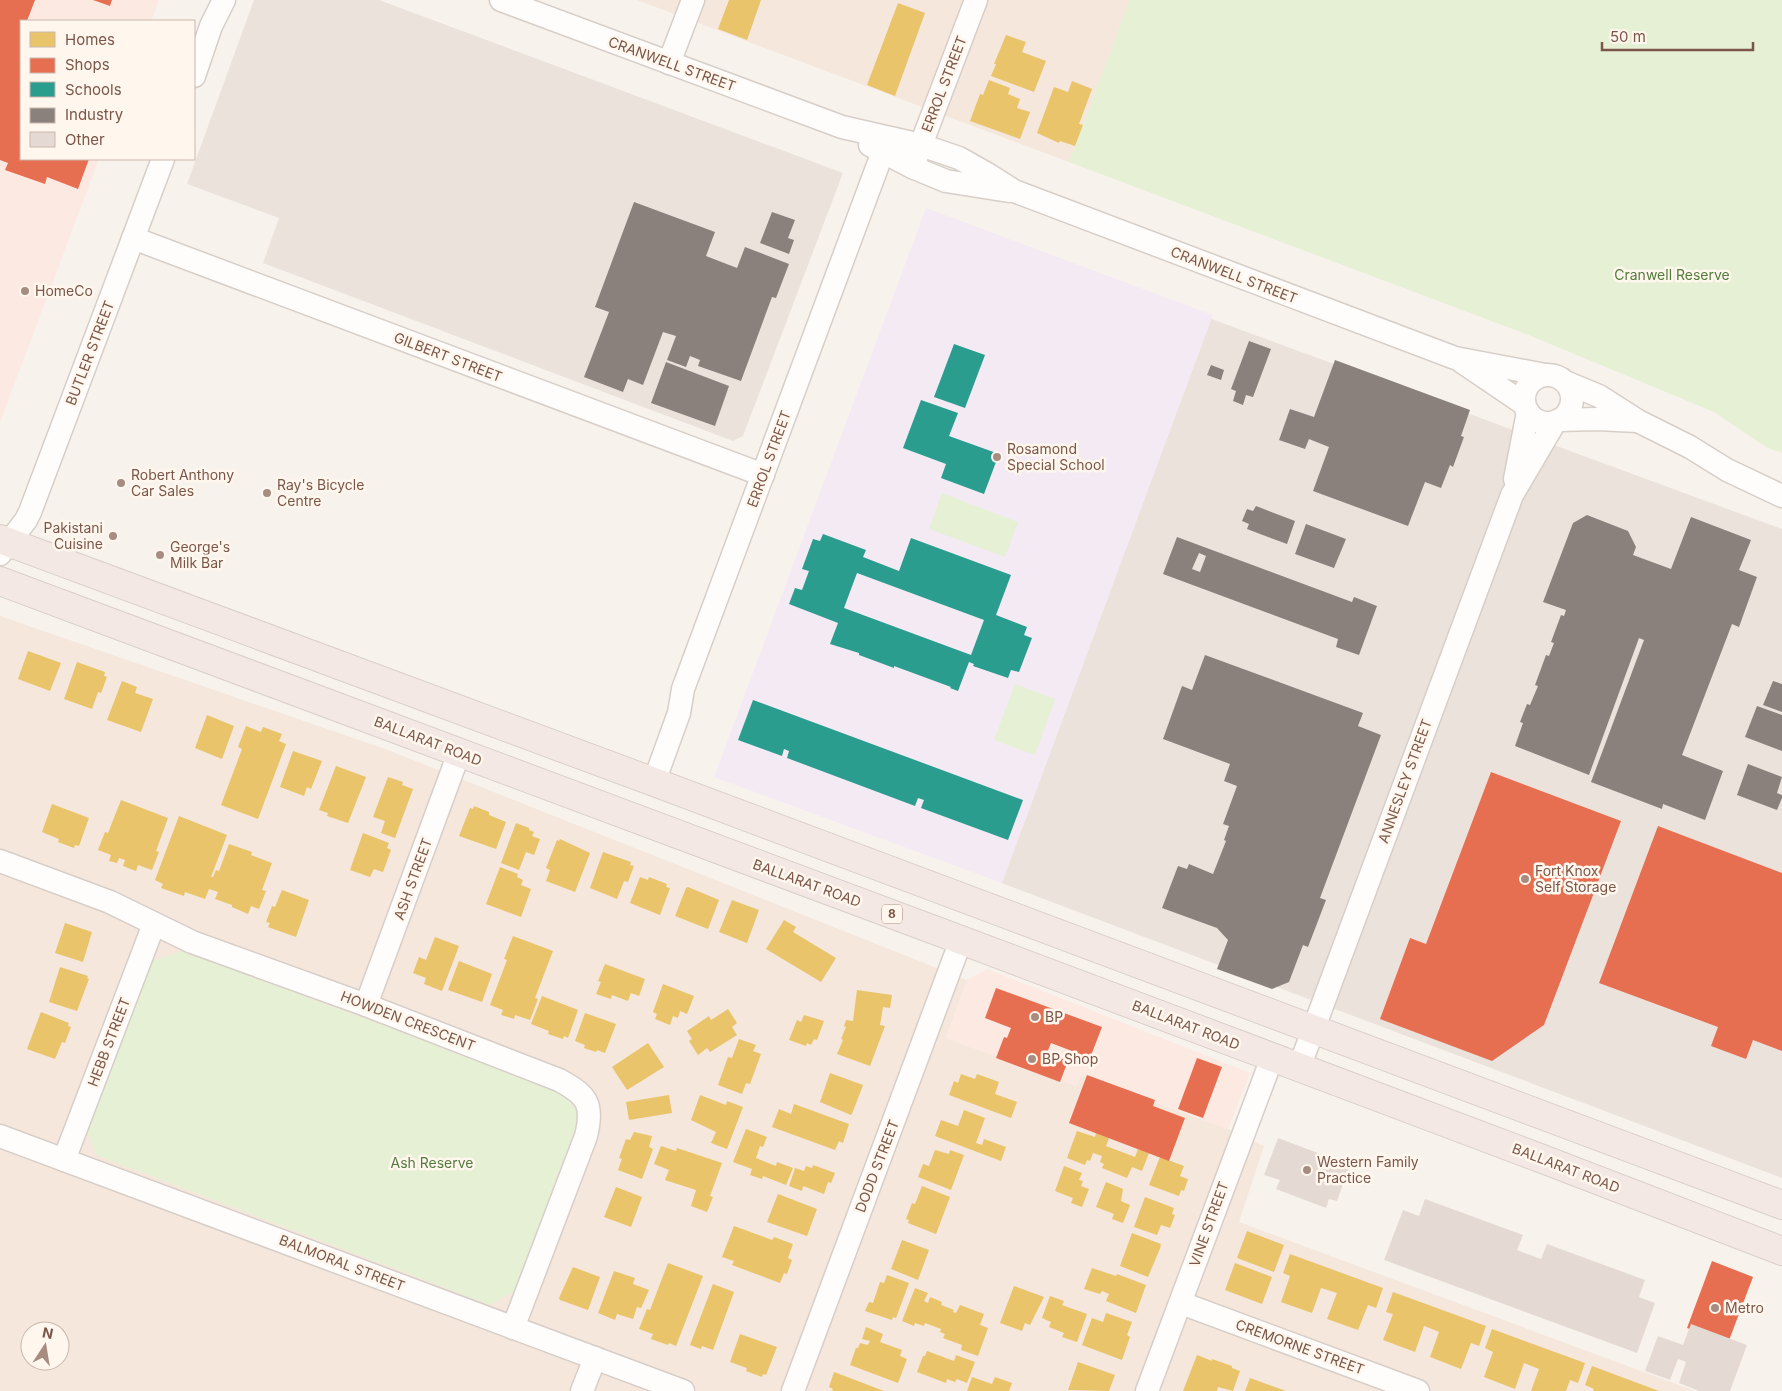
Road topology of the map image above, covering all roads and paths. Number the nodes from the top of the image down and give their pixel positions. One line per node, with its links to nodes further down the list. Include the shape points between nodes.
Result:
1 (216, 0): 6 (street)
2 (224, 0): 6 (street)
3 (501, 0): 7 (street, CRANWELL STREET)
4 (693, 0): 7 (street)
5 (976, 0): 9 (street, ERROL STREET)
6 (211, 26): 8 (street)
7 (669, 63): 10 (street, CRANWELL STREET)
8 (195, 73)
9 (921, 145): 10 (street, CRANWELL STREET); 12 (street, ERROL STREET); 13 (street, CRANWELL STREET, via 959,158)
10 (886, 146): 12 (street, CRANWELL STREET); 20 (street, ERROL STREET)
11 (163, 160): 14 (street, BUTLER STREET)
12 (912, 168): 13 (street, CRANWELL STREET, via 946,181)
13 (1014, 191): 15 (street, CRANWELL STREET)
14 (133, 238): 20 (street, GILBERT STREET); 23 (street, BUTLER STREET, via 30,512)
15 (1455, 358): 16 (street, CRANWELL STREET); 17 (street, CRANWELL STREET)
16 (1555, 378): 17 (street, via 1537,377 1530,382 1524,396); 18 (street, via 1570,388 1572,403 1565,416); 19 (street, CRANWELL STREET, via 1599,396)
17 (1526, 408): 18 (street, via 1540,422); 21 (street, ANNESLEY STREET)
18 (1557, 421): 19 (street, CRANWELL STREET); 21 (street, ANNESLEY STREET)
19 (1638, 422): 22 (street, CRANWELL STREET)
20 (763, 475): 26 (street, ERROL STREET, via 683,689 679,713)
21 (1512, 495): 31 (street, ANNESLEY STREET)
22 (1782, 496)
23 (3, 545): 26 (highway)
24 (0, 581): 25 (highway, BALLARAT ROAD / 8)
25 (459, 753): 29 (highway, BALLARAT ROAD / 8); 30 (street, ASH STREET)
26 (654, 782): 31 (highway)
27 (0, 861): 28 (street, HOWDEN CRESCENT, via 110,902)
28 (154, 924): 30 (street, HOWDEN CRESCENT, via 192,942); 35 (street, HEBB STREET)
29 (961, 940): 32 (highway, BALLARAT ROAD / 8); 43 (street, DODD STREET)
30 (366, 1005): 39 (street, HOWDEN CRESCENT, via 559,1080 580,1093 586,1102 590,1113 586,1136)
31 (1313, 1028): 33 (street, ANNESLEY STREET); 36 (highway)
32 (1272, 1058): 33 (highway, BALLARAT ROAD / 8); 38 (street, VINE STREET)
33 (1299, 1068): 37 (highway, BALLARAT ROAD / 8)
34 (0, 1136): 35 (street, BALMORAL STREET)
35 (64, 1160): 39 (street, BALMORAL STREET)
36 (1782, 1205)
37 (1782, 1251)
38 (1181, 1303): 44 (street, VINE STREET); 45 (street, CREMORNE STREET)
39 (513, 1328): 40 (street, BALMORAL STREET)
40 (595, 1358): 41 (street); 42 (street, BALMORAL STREET)
41 (582, 1391)
42 (683, 1391)
43 (793, 1391)
44 (1147, 1391)
45 (1418, 1391)

